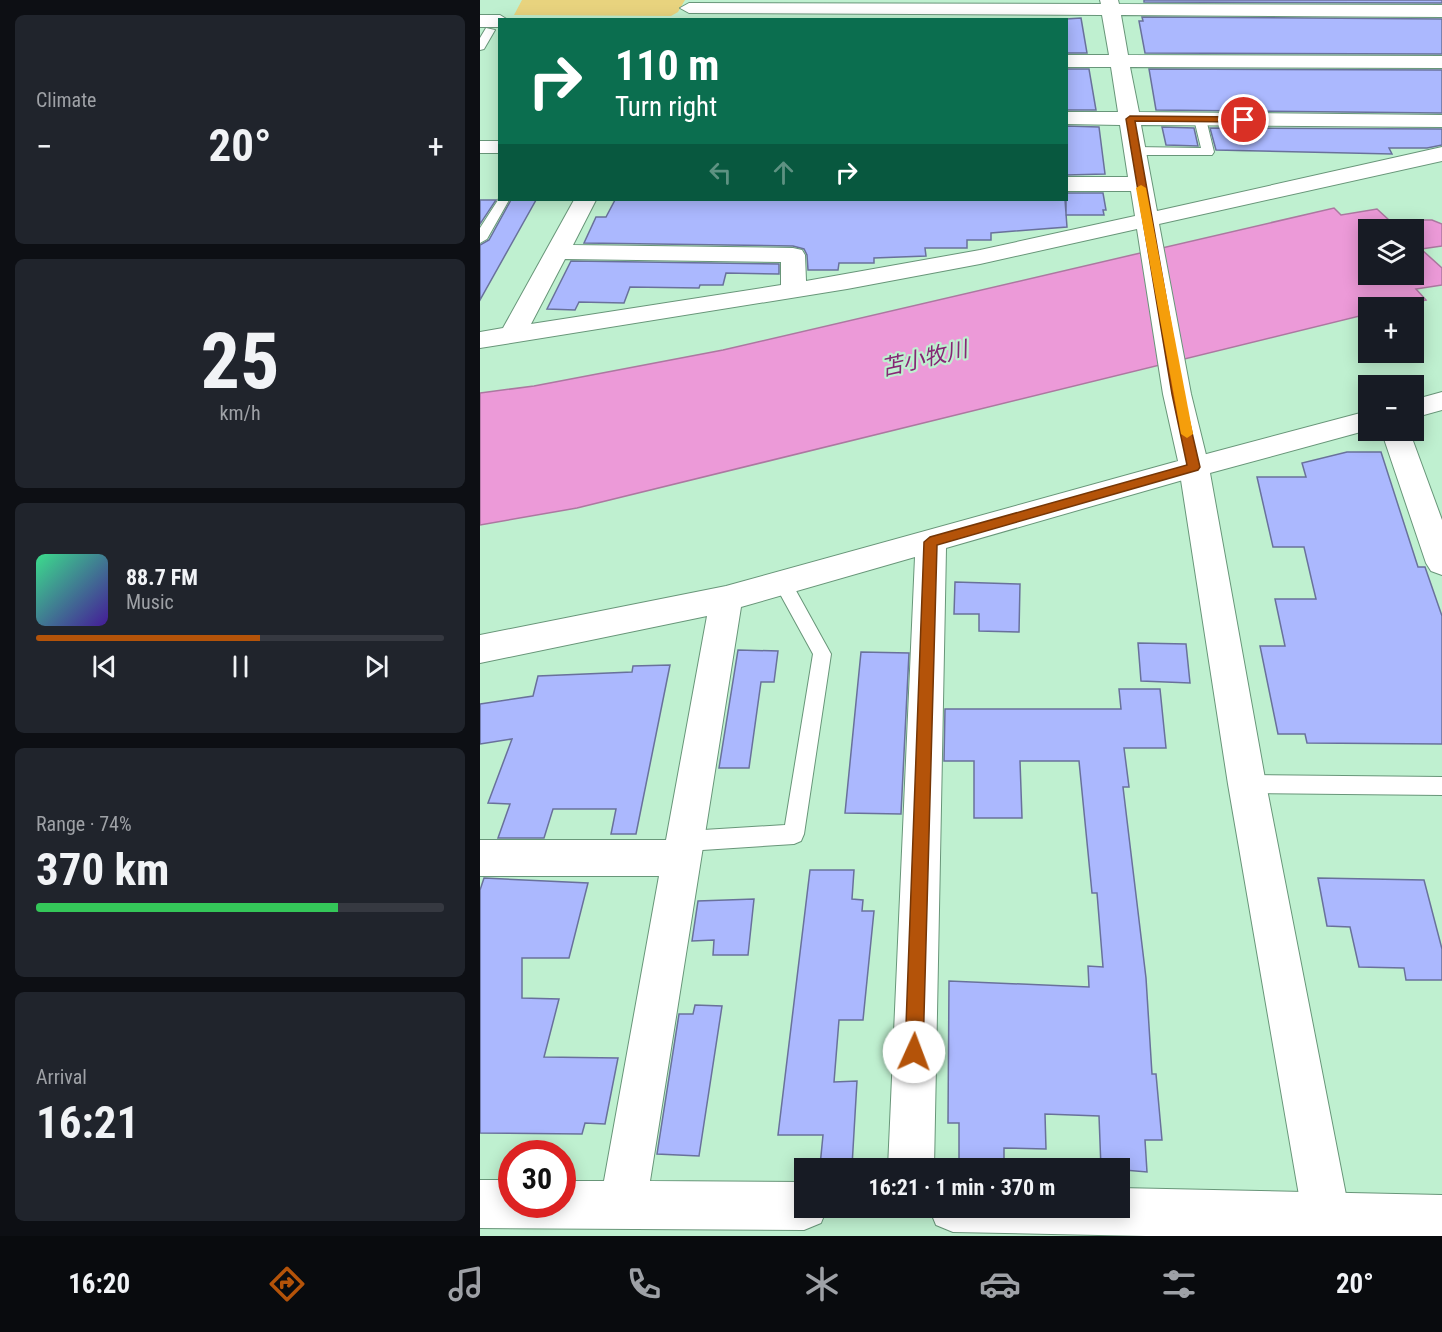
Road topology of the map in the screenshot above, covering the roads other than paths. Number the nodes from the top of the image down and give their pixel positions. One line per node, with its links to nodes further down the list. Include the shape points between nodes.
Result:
1 (1110, 5): 2 (street); 3 (street); 7 (street)
2 (689, 9)
3 (1442, 11)
4 (490, 27): 5 (lane)
5 (480, 47)
6 (1068, 61): 7 (street)
7 (1119, 61): 8 (street); 10 (street)
8 (1442, 62)
9 (1068, 118): 10 (street)
10 (1130, 119): 11 (street); 15 (street)
11 (1200, 119): 12 (street); 15 (lane, via 1208,152)
12 (1442, 121)
13 (480, 147): 14 (street)
14 (498, 147)
15 (1135, 151): 18 (street)
16 (1442, 154): 21 (street)
17 (1068, 184): 18 (street)
18 (1140, 184): 21 (street)
19 (502, 201): 22 (lane)
20 (584, 201): 23 (street)
21 (1150, 228): 24 (street); 31 (street, via 1177,394)
22 (480, 239)
23 (557, 252): 24 (street, via 793,255); 25 (street)
24 (794, 290): 25 (street)
25 (513, 334): 26 (street)
26 (480, 340)
27 (1442, 401): 28 (street)
28 (1424, 406)
29 (1358, 424): 31 (street)
30 (1399, 441): 33 (street)
31 (1194, 467): 32 (street); 37 (street)
32 (930, 542): 34 (street); 41 (street)
33 (1442, 563)
34 (783, 583): 35 (street); 39 (lane, via 822,654 794,834)
35 (726, 599): 36 (street); 39 (street)
36 (480, 649)
37 (1246, 784): 38 (lane); 49 (street)
38 (1442, 786)
39 (686, 850): 40 (street); 45 (street)
40 (480, 858)
41 (911, 1158)
42 (480, 1204): 43 (street)
43 (498, 1204)
44 (576, 1205): 45 (street)
45 (623, 1205): 46 (street)
46 (794, 1206)
47 (1130, 1217): 49 (street)
48 (1442, 1219): 49 (street)
49 (1329, 1227)

